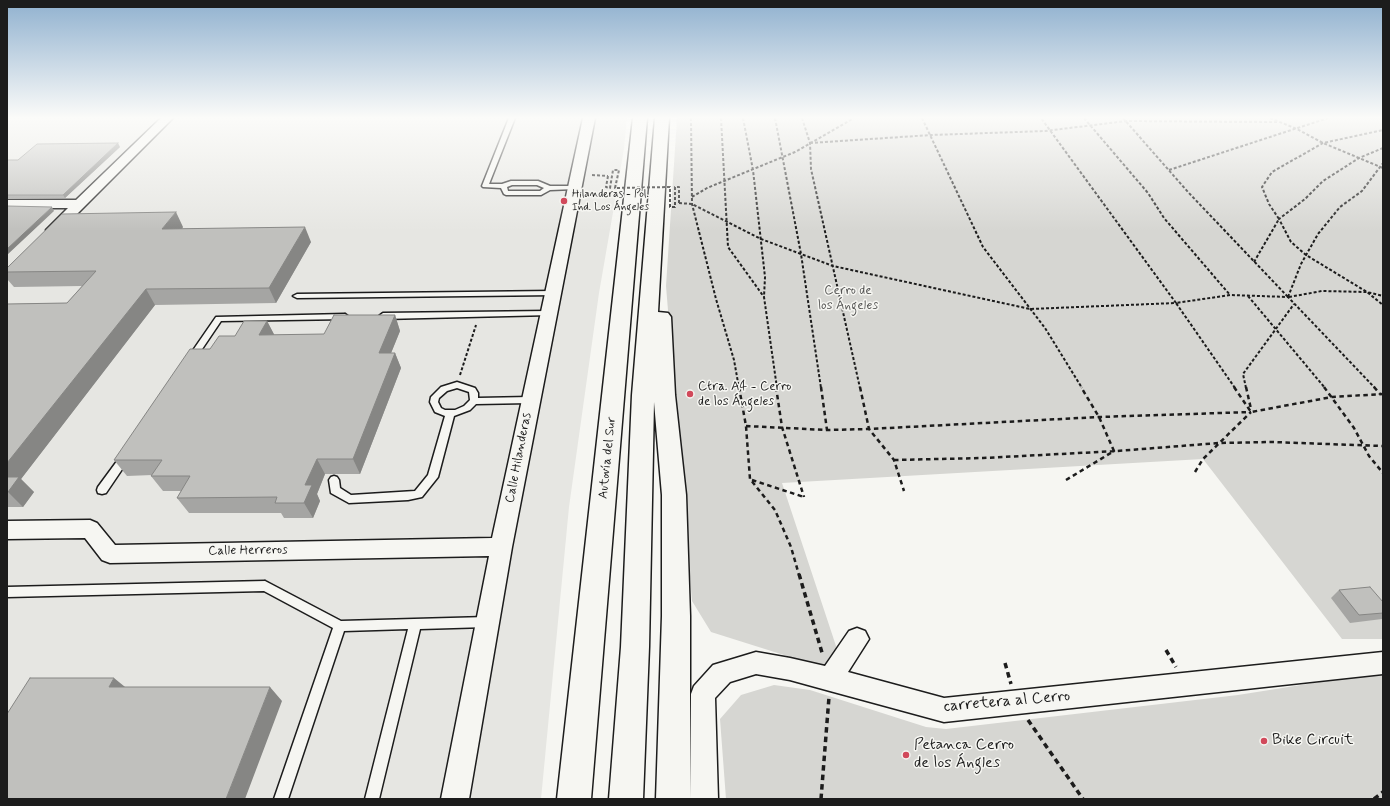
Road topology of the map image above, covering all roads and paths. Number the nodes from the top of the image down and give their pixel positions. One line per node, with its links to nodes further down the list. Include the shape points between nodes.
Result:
1 (129, 156): 33 (street)
2 (497, 156): 28 (lane, via 485,186)
3 (580, 156): 30 (street, Calle Hilanderas)
4 (636, 156): 102 (highway, Autovía del Sur)
5 (660, 156): 43 (highway)
6 (691, 156): 31 (path)
7 (722, 156): 27 (path)
8 (751, 156): 24 (path)
9 (787, 156): 19 (path)
10 (810, 156): 42 (path, via 811,169)
11 (939, 156): 55 (path, via 982,247)
12 (1070, 156): 52 (path)
13 (1116, 156): 46 (path, via 1148,193 1164,218)
14 (1156, 156): 25 (path)
15 (1214, 156): 25 (path)
16 (1301, 156): 35 (path, via 1272,172 1262,187)
17 (1353, 156): 20 (path)
18 (1364, 156): 20 (path)
19 (782, 158): 24 (path); 39 (path)
20 (1359, 158): 22 (path); 35 (path, via 1323,181)
21 (1383, 163): 22 (path)
22 (1379, 167): 23 (path); 40 (path, via 1362,191 1340,207 1318,234)
23 (1383, 168)
24 (753, 170): 27 (path); 38 (path)
25 (1169, 170): 41 (path)
26 (608, 176): 34 (path, bridge, via 606,187 610,188 613,170 618,170 615,188 670,187 670,207 675,207 675,187 679,187 679,203)
27 (723, 181): 31 (path); 36 (path)
28 (503, 186): 29 (lane, via 511,182 538,183); 29 (lane, via 506,193 541,193)
29 (550, 188): 30 (lane)
30 (573, 188): 45 (street, Calle Hilanderas)
31 (692, 198): 34 (path)
32 (7, 204): 33 (street)
33 (80, 204): 37 (street)
34 (692, 204): 36 (path); 70 (path, via 734,360)
35 (1279, 219): 40 (path, via 1291,242); 41 (path)
36 (726, 222): 38 (path); 50 (path, via 728,247)
37 (46, 237)
38 (761, 238): 39 (path); 50 (path, via 766,277)
39 (801, 254): 42 (path); 73 (path)
40 (1306, 255): 44 (path); 51 (path)
41 (1254, 262): 51 (path)
42 (833, 266): 55 (path); 72 (path)
43 (652, 276): 103 (highway, via 643,395 635,647); 104 (highway, via 661,320 664,395 674,495 676,616)
44 (1367, 292): 49 (path); 51 (path, via 1322,290); 54 (path)
45 (553, 293): 47 (lane); 56 (street, Calle Hilanderas)
46 (1230, 295): 48 (path); 52 (path)
47 (297, 296)
48 (1248, 296): 51 (path); 60 (path)
49 (1383, 296)
50 (764, 297): 71 (path)
51 (1288, 297): 53 (path)
52 (1176, 303): 55 (path); 67 (path)
53 (1294, 304): 60 (path); 63 (path)
54 (1383, 305)
55 (1030, 309): 69 (path, via 1045,328)
56 (548, 313): 57 (lane); 65 (street, Calle Hilanderas)
57 (479, 314): 59 (lane); 62 (path)
58 (353, 316): 61 (lane, via 219,318)
59 (376, 316)
60 (1276, 329): 64 (path); 67 (path, via 1243,374)
61 (188, 365)
62 (457, 385): 66 (lane, via 472,390); 68 (lane, via 444,389 435,397 435,407)
63 (1381, 394): 64 (path)
64 (1332, 397): 67 (path); 75 (path)
65 (530, 400): 66 (lane); 88 (street, Calle Hilanderas)
66 (474, 401): 68 (lane, via 462,411)
67 (1251, 412): 69 (path); 74 (path)
68 (450, 413): 83 (lane, via 433,477 418,494 349,499 335,490)
69 (1099, 417): 72 (path); 78 (path)
70 (746, 426): 71 (path); 82 (path)
71 (782, 427): 73 (path); 82 (path, via 804,497)
72 (869, 429): 73 (path); 79 (path)
73 (827, 430)
74 (1219, 443): 75 (path, via 1272,442); 78 (path); 80 (path, via 1203,459)
75 (1364, 446): 76 (path); 81 (path)
76 (1383, 446)
77 (129, 450): 85 (lane)
78 (1114, 451): 79 (path); 84 (path)
79 (894, 460): 86 (path)
80 (1195, 472)
81 (1383, 473)
82 (750, 479): 96 (path, via 775,510 791,546)
83 (334, 480)
84 (1066, 480)
85 (102, 490)
86 (904, 491)
87 (7, 530): 88 (street, Calle Herreros, via 90,529 110,554)
88 (501, 547): 90 (street, Calle Hilanderas)
89 (7, 592): 92 (lane, via 265,586)
90 (488, 622): 91 (lane); 101 (street, Calle Hilanderas)
91 (416, 624): 92 (lane); 100 (lane)
92 (340, 626): 99 (lane)
93 (857, 639): 96 (street)
94 (1005, 663): 97 (path)
95 (1383, 663): 97 (street, carretera al Cerro)
96 (830, 679): 97 (street, carretera al Cerro, via 944,710); 105 (street, carretera al Cerro, via 756,663 722,673 703,694); 106 (path)
97 (1016, 702): 107 (path)
98 (1383, 792): 108 (path)
99 (281, 799)
100 (372, 799)
101 (455, 799)
102 (574, 799)
103 (626, 799)
104 (673, 799)
105 (704, 799)
106 (821, 799)
107 (1083, 799)
108 (1374, 799)

